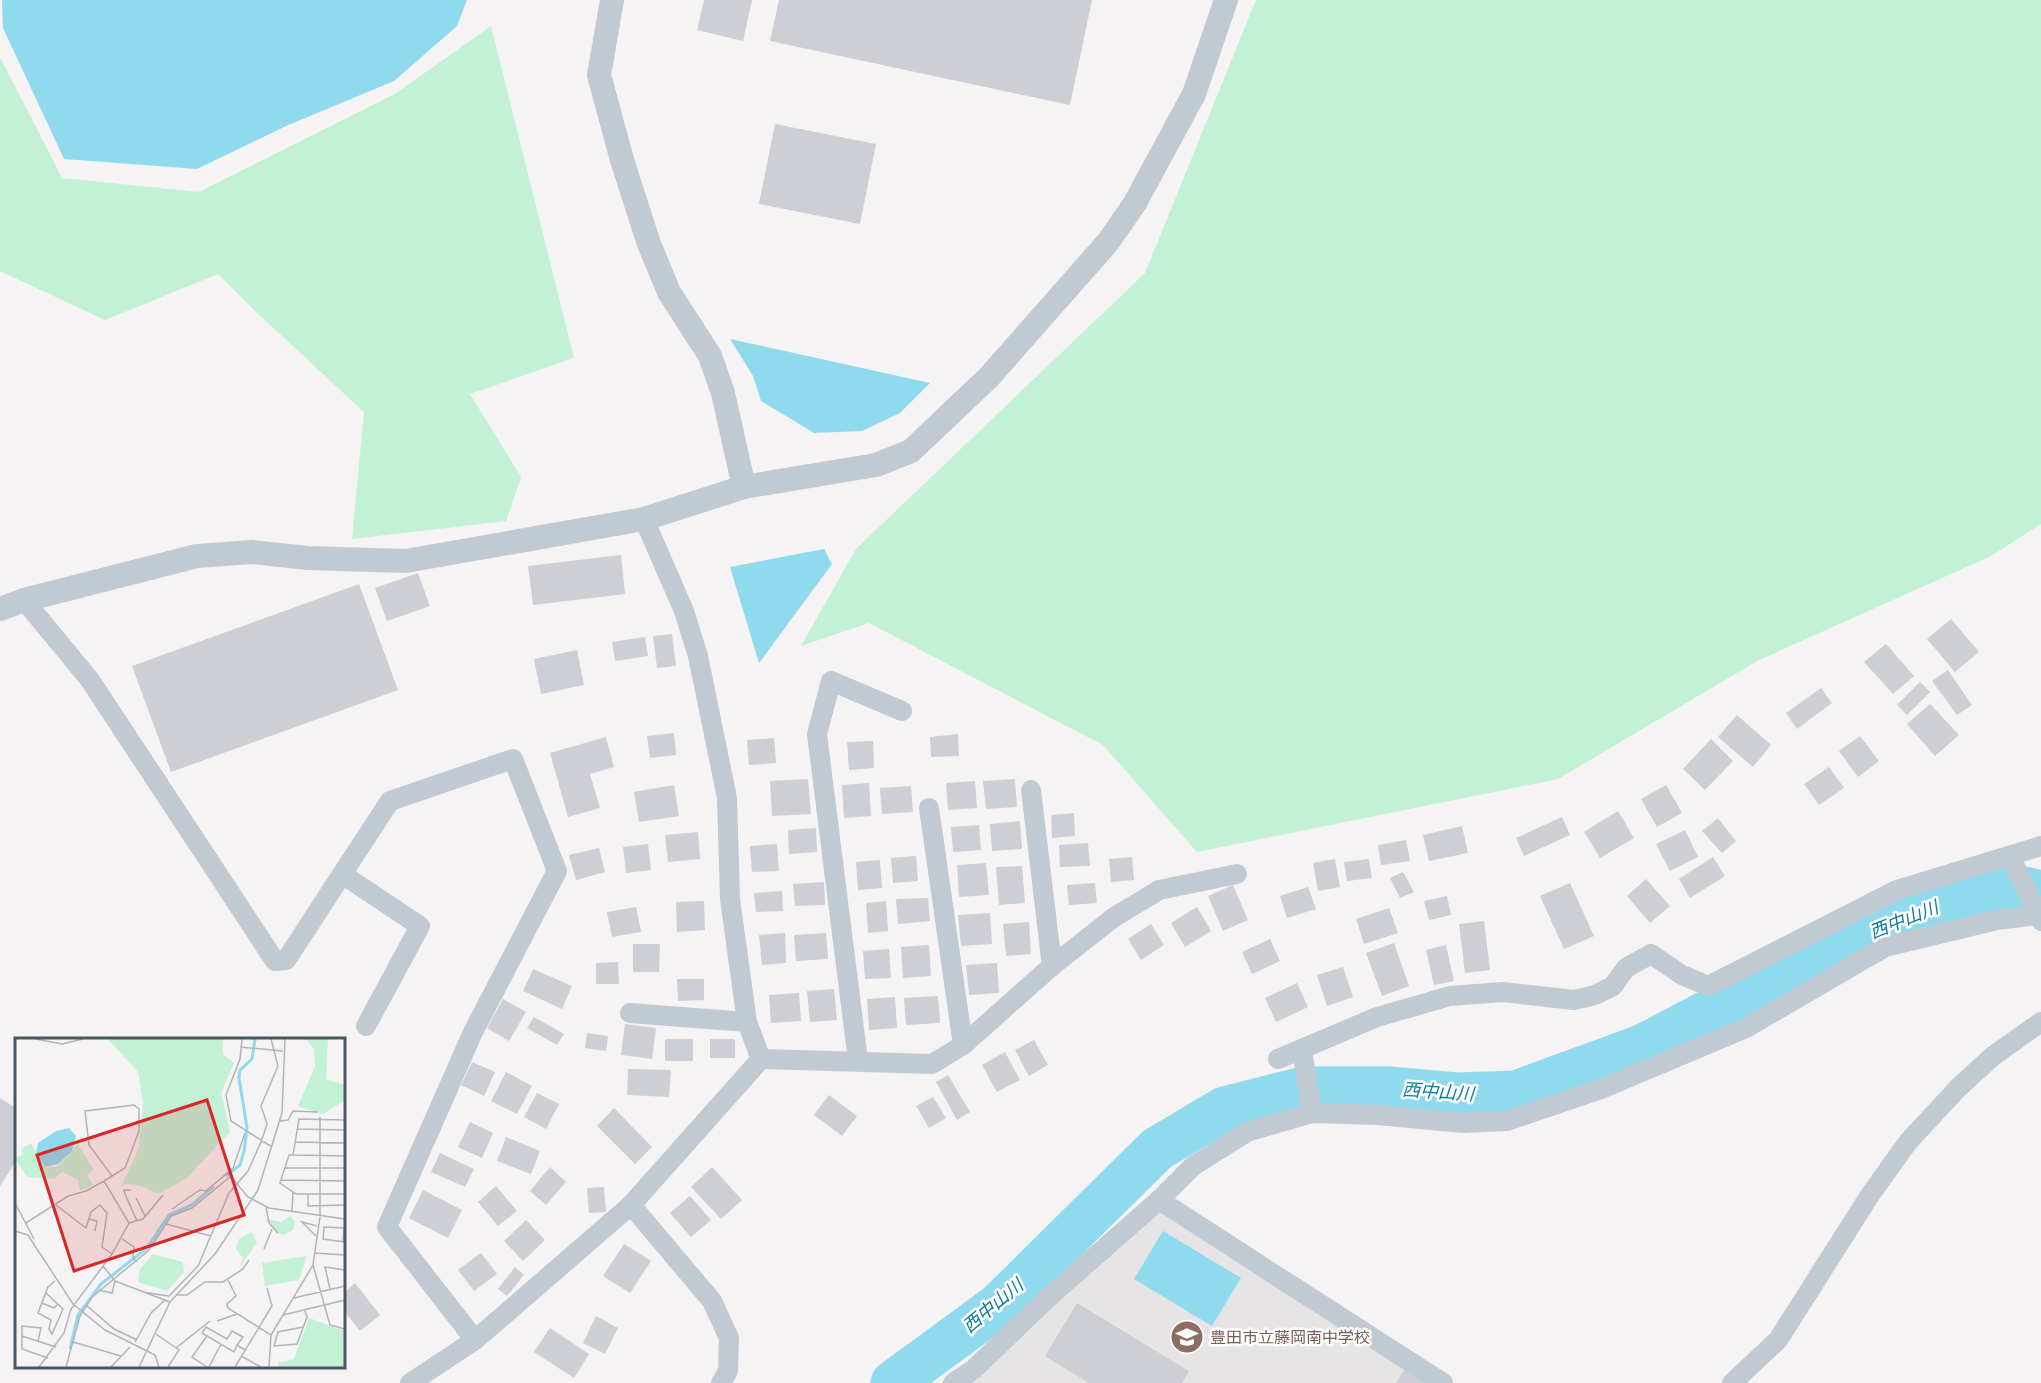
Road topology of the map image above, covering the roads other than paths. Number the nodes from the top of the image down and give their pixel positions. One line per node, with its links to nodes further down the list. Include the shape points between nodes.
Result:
1 (612, 0): 3 (street, via 599,75 622,160 669,292 710,356 723,393)
2 (1226, 0): 3 (street, via 1194,94 1135,203 1108,242 989,377 911,451 876,465)
3 (744, 487): 4 (street)
4 (644, 519): 5 (street, via 406,561 252,552 197,556); 17 (street, via 684,611 698,656 725,787 730,899)
5 (24, 600): 6 (street); 12 (street, via 90,680 275,961 286,960)
6 (0, 609)
7 (903, 711): 24 (street, via 831,681 817,734)
8 (1031, 790): 15 (street)
9 (929, 808): 20 (street)
10 (2041, 846): 11 (street)
11 (2010, 856): 14 (street); 21 (street, via 1897,890 1708,986 1682,975 1651,954 1626,968 1613,986 1595,995 1574,1000 1503,992 1450,996 1377,1017)
12 (342, 874): 19 (street, via 420,926); 28 (street, via 390,801 513,759 557,871 473,1032 387,1227)
13 (1237, 874): 15 (street, via 1159,890 1113,918)
14 (2037, 912): 25 (street, via 1885,947 1746,1028 1601,1089 1507,1121 1463,1124)
15 (1052, 966): 20 (street)
16 (630, 1013): 17 (street)
17 (747, 1022): 22 (street)
18 (2041, 1022): 33 (street, via 1993,1056 1908,1142 1778,1340)
19 (366, 1026)
20 (963, 1045): 24 (street, via 932,1065)
21 (1303, 1055): 23 (street); 25 (street)
22 (761, 1059): 24 (street); 27 (street)
23 (1278, 1059)
24 (858, 1061)
25 (1311, 1108): 26 (street, via 1247,1132 1193,1166)
26 (1159, 1200): 31 (street, via 974,1369); 32 (street)
27 (631, 1205): 28 (street); 30 (street, via 712,1300 729,1338 728,1371)
28 (476, 1340): 29 (street)
29 (410, 1383)
30 (722, 1383)
31 (953, 1383)
32 (1443, 1383)
33 (1732, 1383)

